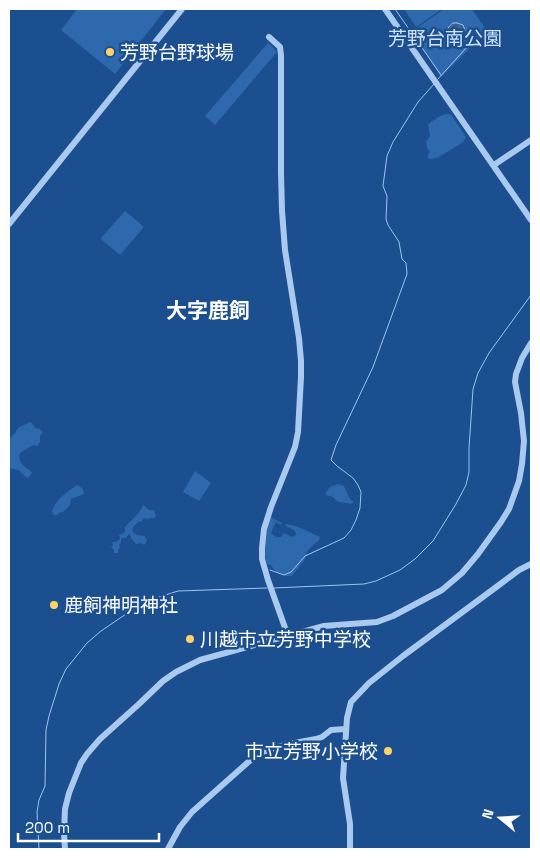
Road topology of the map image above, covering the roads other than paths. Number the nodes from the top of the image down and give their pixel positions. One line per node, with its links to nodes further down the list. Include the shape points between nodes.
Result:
1 (182, 9): 7 (street)
2 (385, 9): 5 (street)
3 (269, 37): 10 (street, via 280,47 282,55 283,221 301,361 295,447 274,498 262,540 262,559)
4 (531, 140): 5 (street)
5 (494, 165): 6 (street)
6 (531, 220)
7 (9, 224)
8 (531, 343): 10 (street, via 522,358 515,382 524,441 519,481 508,509 478,554 442,590 384,620 324,626)
9 (531, 564): 11 (street, via 438,629 369,683 350,706)
10 (288, 636): 12 (street, via 200,660 176,672 100,739 81,763 66,801)
11 (345, 729): 13 (street, via 331,730 322,737 284,745 255,756 192,812); 14 (street, via 343,778)
12 (65, 849)
13 (168, 849)
14 (350, 849)

